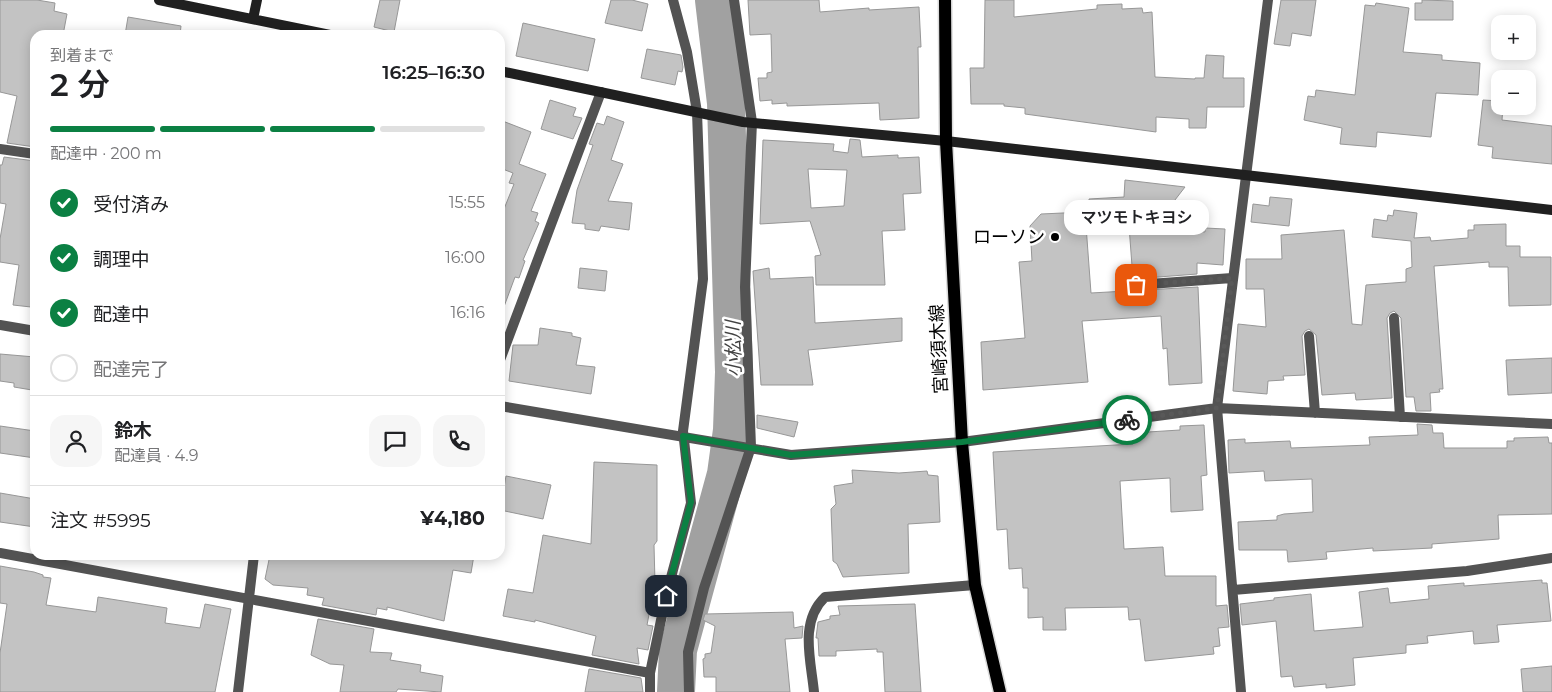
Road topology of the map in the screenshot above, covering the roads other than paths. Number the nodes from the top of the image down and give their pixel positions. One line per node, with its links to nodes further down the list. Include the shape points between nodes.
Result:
1 (159, 0): 7 (street)
2 (257, 0): 7 (street)
3 (673, 0): 11 (street, via 687,52)
4 (734, 0): 12 (street)
5 (945, 0): 13 (main road, 宮崎須木線)
6 (1268, 0): 16 (street)
7 (252, 19): 8 (street)
8 (306, 30)
9 (505, 71): 10 (street)
10 (601, 92): 11 (street); 24 (street)
11 (697, 112): 12 (street); 30 (street, via 703,280)
12 (748, 122): 13 (street); 32 (street, via 745,287)
13 (946, 141): 16 (street); 31 (main road, 宮崎須木線)
14 (0, 148): 15 (street)
15 (30, 153)
16 (1245, 175): 17 (street); 18 (street)
17 (1552, 210)
18 (1232, 278): 19 (street); 26 (street)
19 (1136, 285)
20 (1394, 318): 28 (street)
21 (0, 325): 22 (street)
22 (30, 330)
23 (1309, 336): 27 (street)
24 (505, 347)
25 (505, 407): 30 (street)
26 (1217, 408): 27 (street); 31 (street); 39 (street)
27 (1315, 413): 28 (street)
28 (1400, 417): 29 (street)
29 (1552, 424)
30 (683, 436): 32 (street); 41 (street, via 691,502)
31 (962, 442): 32 (street, via 791,455); 38 (main road, 宮崎須木線)
32 (751, 447): 44 (street, via 704,588 688,652)
33 (0, 553): 35 (street)
34 (1552, 558): 39 (street, via 1467,571)
35 (30, 559)
36 (37, 560): 40 (street)
37 (253, 560): 40 (street)
38 (975, 585): 45 (street, via 825,597 817,605 808,627); 46 (main road, 宮崎須木線)
39 (1233, 590): 47 (street)
40 (248, 600): 41 (street); 42 (street)
41 (650, 673): 43 (street)
42 (238, 692)
43 (650, 692)
44 (688, 692)
45 (814, 692)
46 (1000, 692)
47 (1241, 692)

